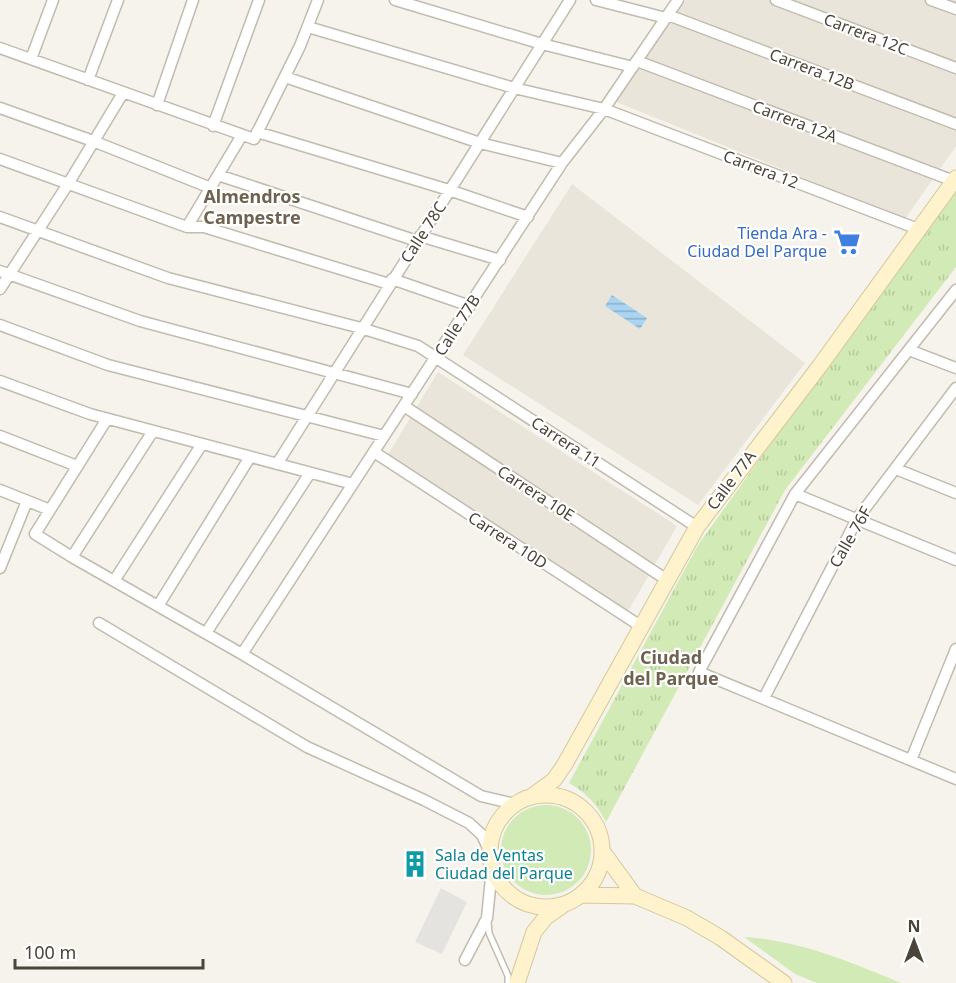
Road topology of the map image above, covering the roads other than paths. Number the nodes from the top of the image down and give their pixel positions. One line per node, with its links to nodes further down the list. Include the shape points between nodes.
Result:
1 (54, 0): 17 (street)
2 (118, 0): 21 (street)
3 (193, 0): 24 (street)
4 (259, 0): 28 (street)
5 (318, 0): 14 (street)
6 (394, 0): 15 (street, Carrera 12A)
7 (570, 0): 15 (street, Calle 78C)
8 (596, 0): 13 (street, Carrera 12B)
9 (678, 0): 13 (street, Calle 77B)
10 (776, 0): 19 (street, Carrera 12C)
11 (932, 0): 12 (street)
12 (956, 9)
13 (667, 16): 18 (street, Calle 77B); 27 (street, Carrera 12B)
14 (308, 27): 20 (street); 22 (street, Carrera 12)
15 (542, 44): 18 (street, Carrera 12A); 22 (street, Calle 78C)
16 (0, 48): 17 (street)
17 (31, 59): 21 (street)
18 (635, 64): 26 (street, Calle 77B); 36 (street, Carrera 12A)
19 (956, 68)
20 (285, 77): 29 (street); 32 (street)
21 (87, 80): 23 (street)
22 (514, 88): 26 (street, Carrera 12); 32 (street, Calle 78C)
23 (123, 93): 24 (street); 31 (street)
24 (157, 105): 28 (street)
25 (0, 108): 31 (street)
26 (604, 109): 34 (street, Calle 77B); 43 (street, Carrera 12)
27 (956, 124)
28 (213, 126): 30 (street)
29 (257, 132): 30 (street, via 254,139); 39 (street)
30 (242, 135): 35 (street)
31 (93, 141): 37 (street); 38 (street)
32 (480, 143): 34 (street); 39 (street, Calle 78C)
33 (0, 159): 37 (street)
34 (562, 163): 41 (street, Calle 77B)
35 (218, 175): 38 (street); 45 (street)
36 (955, 180): 43 (street, Calle 77A)
37 (68, 184): 42 (street); 44 (street)
38 (211, 188): 42 (street)
39 (449, 190): 41 (street); 45 (street, Calle 78C)
40 (0, 217): 44 (street, Carrera 11)
41 (528, 217): 46 (street, Calle 77B)
42 (187, 227): 48 (street, via 204,227)
43 (918, 229): 81 (street, Calle 77A)
44 (37, 230): 47 (street); 53 (street, Carrera 11, via 168,278)
45 (419, 238): 46 (street); 48 (street, Calle 78C)
46 (500, 260): 51 (street, Calle 77B)
47 (4, 273): 49 (street); 57 (street, via 140,321)
48 (391, 282): 51 (street); 53 (street, Calle 78C)
49 (0, 289)
50 (956, 290): 54 (street)
51 (470, 306): 55 (street, Calle 77B)
52 (0, 325): 62 (street, via 108,365)
53 (361, 328): 55 (street, Carrera 11, via 418,346); 57 (street, Calle 78C)
54 (909, 350): 56 (street); 77 (street)
55 (436, 358): 60 (street, Calle 77B); 81 (street, Carrera 11)
56 (956, 368)
57 (333, 374): 60 (street); 62 (street, Calle 78C)
58 (0, 381): 63 (street)
59 (956, 388): 72 (street, Calle 76F)
60 (412, 394): 61 (street, Calle 77B)
61 (404, 406): 66 (street, Calle 77B); 86 (street, Carrera 10E)
62 (306, 417): 66 (street); 70 (street, Calle 78C)
63 (107, 419): 64 (street); 71 (street)
64 (153, 431): 67 (street); 83 (street)
65 (0, 436): 71 (street)
66 (384, 436): 68 (street, Calle 77B)
67 (202, 444): 69 (street); 87 (street)
68 (374, 452): 74 (street, Calle 77B); 90 (street, Carrera 10D)
69 (250, 457): 70 (street); 88 (street)
70 (277, 464): 73 (street)
71 (77, 466): 79 (street)
72 (896, 469): 76 (street); 80 (street, Calle 76F)
73 (310, 473): 74 (street); 91 (street)
74 (353, 484): 93 (street, Calle 77B)
75 (0, 490): 78 (street)
76 (956, 493)
77 (795, 494): 80 (street); 94 (street, via 699,672)
78 (27, 501): 79 (street); 82 (street)
79 (50, 510): 83 (street, via 35,534)
80 (857, 519): 84 (street); 94 (street, Calle 76F)
81 (697, 527): 86 (street, Calle 77A)
82 (4, 545): 85 (street)
83 (72, 557): 87 (street)
84 (956, 560)
85 (0, 568)
86 (668, 580): 90 (street, Calle 77A)
87 (114, 581): 88 (street)
88 (158, 606): 91 (street)
89 (99, 623): 99 (street, via 307,747 469,823 482,835)
90 (642, 627): 97 (street, Calle 77A, via 565,764 554,780)
91 (206, 633): 93 (street)
92 (956, 649): 95 (street)
93 (242, 654): 98 (street, via 481,796)
94 (764, 698): 95 (street)
95 (910, 760): 96 (street)
96 (956, 779)
97 (532, 796): 98 (street); 100 (street, via 566,798 582,807 601,836)
98 (515, 804): 99 (street, via 501,816 492,832)
99 (489, 850): 101 (street)
100 (603, 852): 102 (street, via 597,876); 103 (street)
101 (492, 868): 104 (street, via 500,884 529,905 547,908); 105 (street)
102 (582, 895): 103 (street); 104 (street)
103 (635, 896): 109 (street, via 687,918)
104 (565, 904): 108 (street, via 546,917 534,932)
105 (487, 918): 106 (street); 107 (lane)
106 (465, 960)
107 (508, 983)
108 (517, 983)
109 (784, 983)

